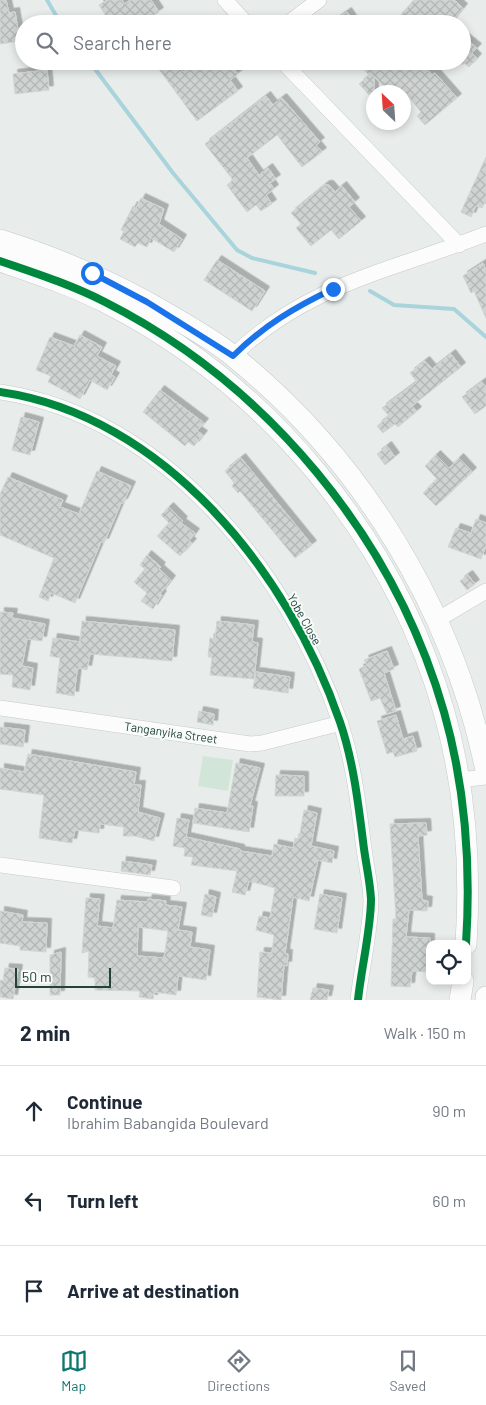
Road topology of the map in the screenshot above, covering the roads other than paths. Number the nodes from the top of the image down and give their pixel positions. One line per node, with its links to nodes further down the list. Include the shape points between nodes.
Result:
1 (225, 0): 3 (street)
2 (319, 0): 4 (street)
3 (239, 15)
4 (299, 15)
5 (291, 70): 8 (street)
6 (486, 234): 8 (street)
7 (0, 240): 10 (street, via 92,273 164,312)
8 (459, 245): 10 (street, via 371,274 297,306 258,332)
9 (0, 261): 18 (street, via 104,302 168,338 225,380 340,499 379,562 420,645 444,712)
10 (233, 356): 13 (street, via 305,424 357,483 412,570)
11 (0, 392): 15 (street, Yobe Close, via 67,410 122,437 186,485 221,519 289,610 317,664)
12 (486, 591): 13 (street)
13 (437, 620): 16 (street, via 473,721)
14 (0, 708): 15 (street, Tanganyika Street, via 250,744)
15 (341, 723): 23 (street, Yobe Close, via 356,789 370,899)
16 (486, 770)
17 (486, 777): 18 (street)
18 (459, 780): 21 (street, via 467,863)
19 (0, 865): 20 (street)
20 (173, 888)
21 (466, 940)
22 (462, 985): 24 (street)
23 (358, 1000)
24 (460, 1000)

